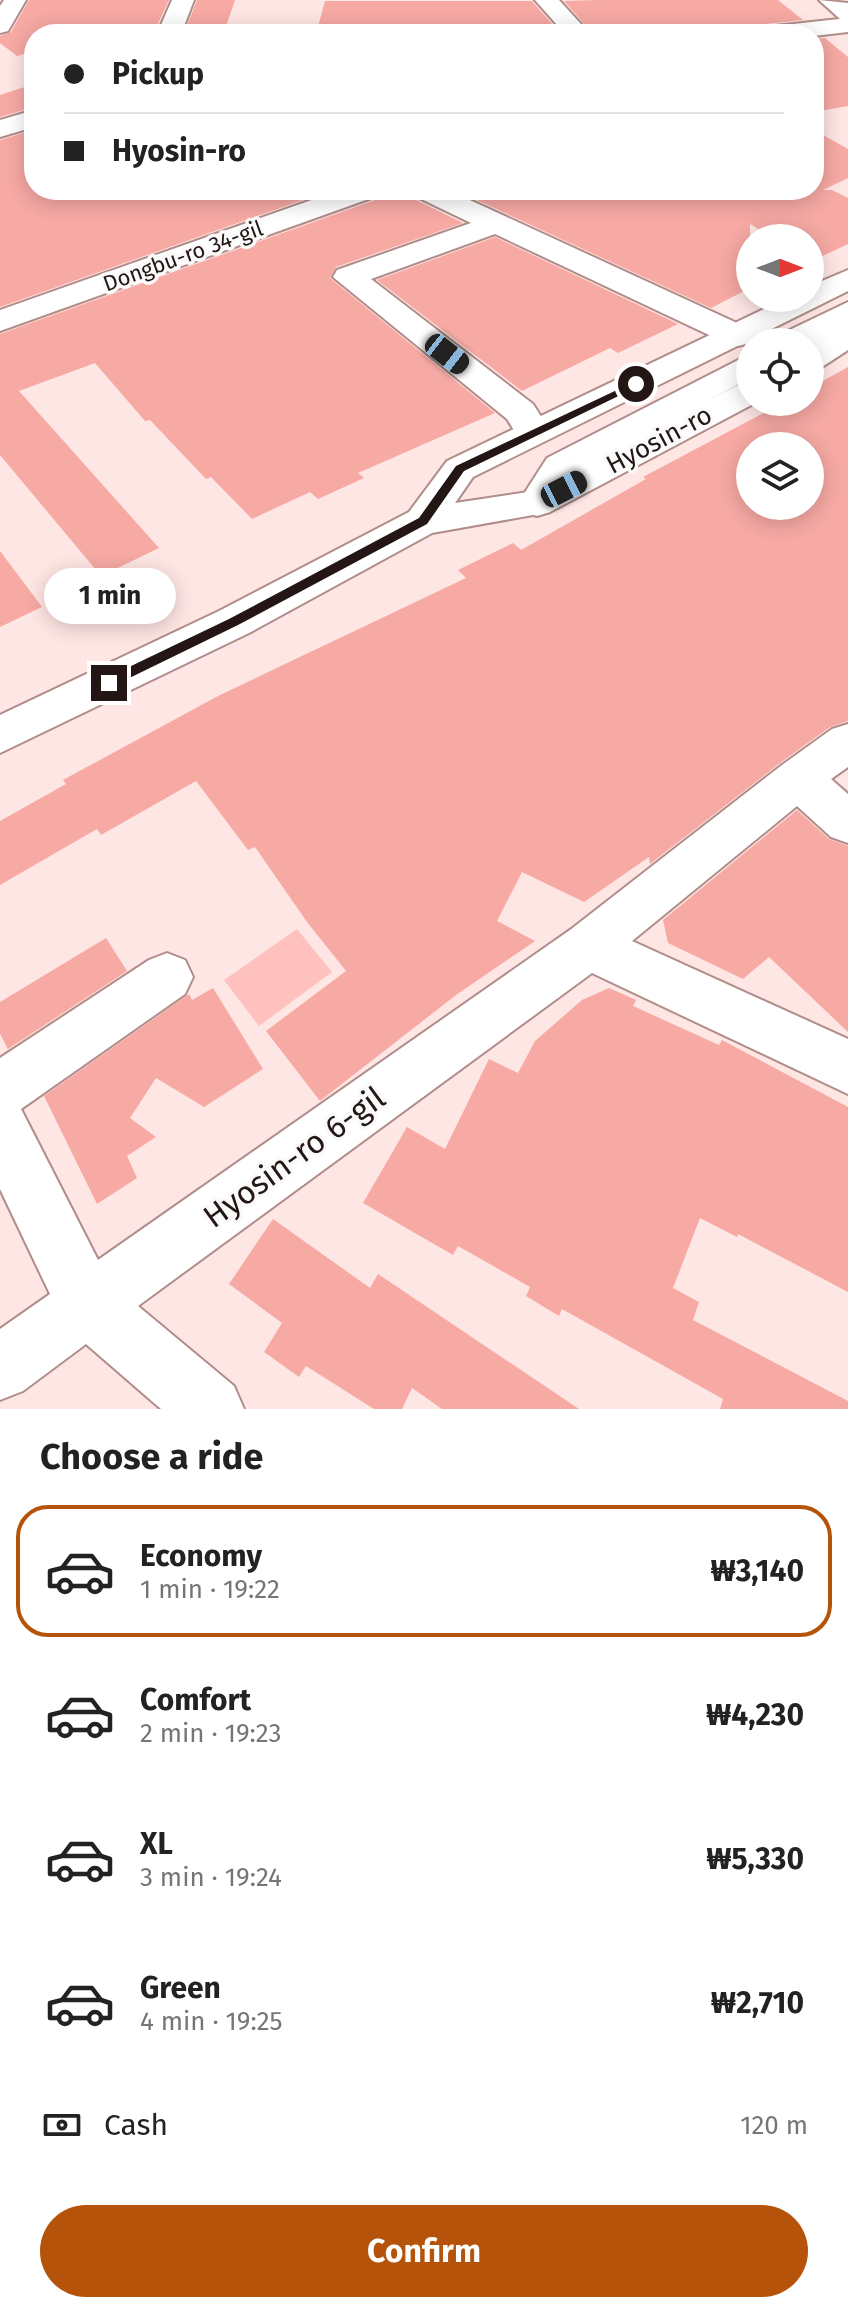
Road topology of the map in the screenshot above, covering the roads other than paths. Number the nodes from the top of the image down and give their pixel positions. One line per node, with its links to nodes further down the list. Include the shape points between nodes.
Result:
1 (15, 0): 9 (street)
2 (183, 0): 6 (street)
3 (546, 0): 7 (street)
4 (830, 0): 5 (street)
5 (848, 14)
6 (173, 24)
7 (569, 24)
8 (848, 25): 10 (street)
9 (0, 26)
10 (824, 28)
11 (24, 121): 12 (street)
12 (0, 129)
13 (339, 200): 18 (street, Dongbu-ro 34-gil)
14 (447, 200): 15 (street)
15 (498, 223): 21 (street); 24 (street, via 348,277 521,412)
16 (848, 279): 21 (street)
17 (848, 312): 19 (street)
18 (0, 321)
19 (818, 328)
20 (848, 335): 22 (street)
21 (734, 341): 24 (street); 25 (street, via 560,466)
22 (824, 351)
23 (736, 399): 25 (street, Hyosin-ro)
24 (533, 432): 26 (street, via 460,469)
25 (537, 503): 26 (street, Hyosin-ro)
26 (423, 521): 27 (street, Hyosin-ro, via 234,622)
27 (0, 735)
28 (848, 742): 29 (street, Hyosin-ro 6-gil)
29 (798, 778): 30 (street); 31 (street, Hyosin-ro 6-gil)
30 (848, 823)
31 (588, 946): 33 (street); 36 (street, Hyosin-ro 6-gil)
32 (167, 977): 34 (street)
33 (848, 1067)
34 (0, 1091)
35 (0, 1127): 36 (street)
36 (88, 1305): 37 (street, Hyosin-ro 6-gil); 38 (street)
37 (0, 1368)
38 (211, 1409)

